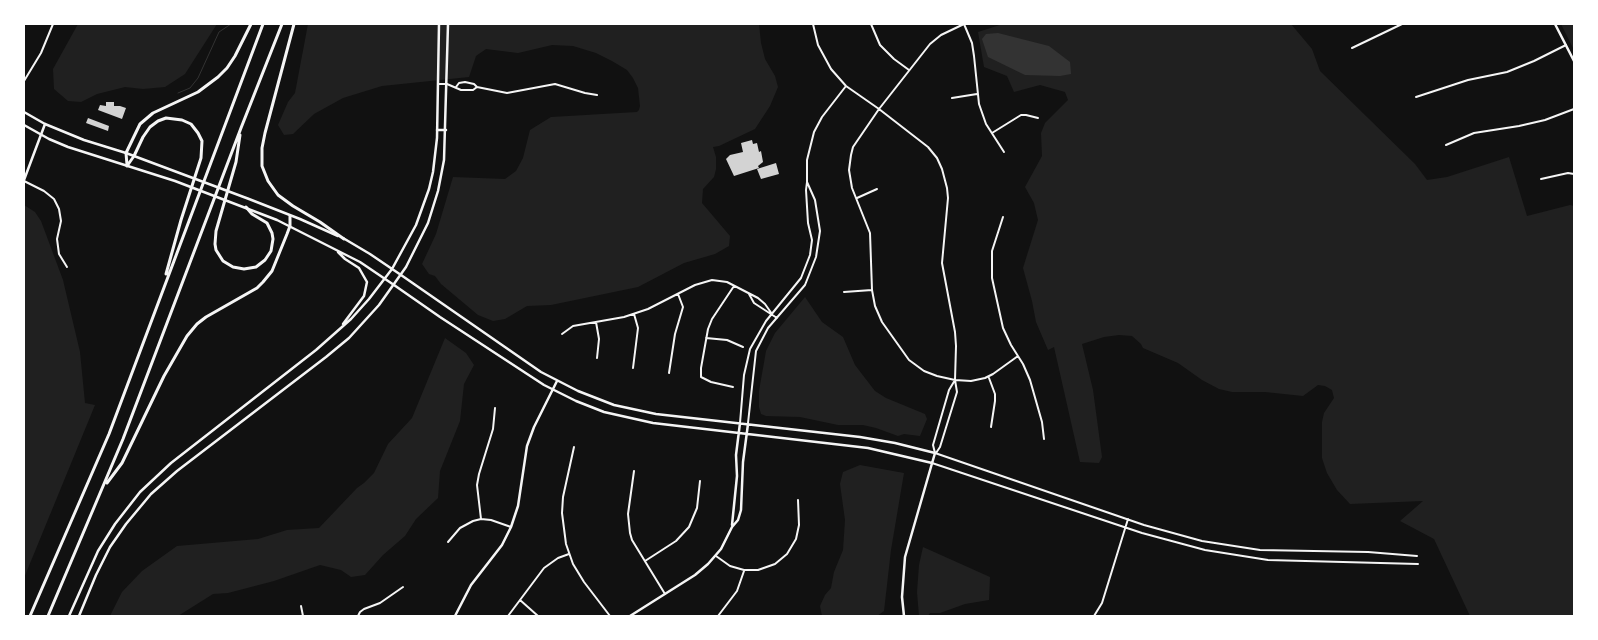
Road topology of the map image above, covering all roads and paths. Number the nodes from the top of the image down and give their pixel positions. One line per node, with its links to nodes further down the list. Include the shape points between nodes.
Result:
1 (53, 24): 17 (street)
2 (251, 24): 40 (highway, via 228,68 198,92 146,118 136,129)
3 (263, 24): 62 (highway)
4 (282, 24): 33 (highway)
5 (294, 24): 53 (highway, via 265,133 262,166 278,194)
6 (439, 24): 18 (main road)
7 (448, 24): 19 (main road)
8 (813, 24): 20 (street, via 823,57)
9 (870, 24): 16 (street, via 880,45)
10 (964, 24): 16 (street, via 930,44); 23 (street, via 972,43)
11 (1402, 24): 14 (street)
12 (1555, 24): 13 (main road)
13 (1566, 44): 15 (main road); 25 (street, via 1507,72 1468,80)
14 (1352, 48)
15 (1574, 61)
16 (909, 70): 28 (street)
17 (24, 81)
18 (438, 84): 19 (street); 34 (main road)
19 (447, 84): 21 (street); 35 (main road)
20 (846, 86): 28 (street); 46 (street, via 814,132 807,160)
21 (456, 87): 22 (street, via 461,90); 22 (street, via 462,82)
22 (477, 87): 24 (street, via 507,93 555,84)
23 (977, 94): 26 (street); 36 (street)
24 (597, 95)
25 (1416, 97)
26 (952, 98)
27 (1574, 109): 38 (street, via 1546,120 1474,133)
28 (879, 110): 48 (street, via 850,155 850,180); 79 (street, via 928,147 937,158 945,178 948,198 942,273 956,346)
29 (24, 112): 31 (main road)
30 (1038, 118): 36 (street, via 1021,115)
31 (45, 124): 37 (main road); 40 (main road)
32 (24, 125): 37 (main road)
33 (241, 128): 49 (highway, via 236,162 215,244 228,264 244,269 256,267 265,260 273,239 266,223); 95 (highway)
34 (437, 130): 35 (main road); 56 (main road, via 429,189 416,225)
35 (446, 130): 57 (main road, via 444,160 434,206)
36 (992, 132): 39 (street)
37 (40, 134): 42 (main road, via 68,147); 45 (main road)
38 (1446, 145)
39 (1004, 152)
40 (126, 153): 41 (main road); 42 (highway)
41 (134, 156): 42 (highway); 50 (main road); 62 (highway, via 150,127 166,118 191,124 202,141 201,158)
42 (127, 166): 49 (main road)
43 (1574, 174): 44 (street)
44 (1541, 179)
45 (24, 180): 55 (street, via 54,199 60,209 57,239)
46 (808, 182): 67 (street, via 810,256 801,278); 68 (street, via 815,200 820,231 816,257 805,285)
47 (877, 189): 48 (street)
48 (857, 198): 61 (street, via 870,233)
49 (246, 207): 52 (main road)
50 (290, 216): 52 (highway); 53 (main road)
51 (1002, 217): 74 (street, via 992,251 992,278 1003,328)
52 (290, 226): 54 (main road); 95 (highway, via 274,266 263,282 206,317 187,336 122,462)
53 (344, 239): 56 (main road)
54 (336, 249): 58 (main road); 70 (main road, via 359,268 367,282 364,296)
55 (67, 266)
56 (392, 269): 57 (main road); 58 (main road)
57 (401, 275): 59 (main road); 80 (main road)
58 (385, 278): 59 (main road); 70 (main road, via 360,310)
59 (394, 285): 82 (main road); 116 (main road, via 372,314 343,343 151,494 110,547)
60 (734, 285): 64 (street, via 712,280); 65 (street); 72 (street, via 712,319)
61 (872, 290): 63 (street); 79 (street, via 878,314 909,360 924,371)
62 (162, 292): 113 (highway, via 106,442)
63 (844, 292)
64 (678, 294): 66 (street); 77 (street, via 683,307 672,344)
65 (749, 294): 67 (street, via 765,304); 67 (street, via 754,303)
66 (634, 314): 69 (street); 76 (street, via 638,328)
67 (772, 314): 68 (street); 84 (street, via 750,349)
68 (777, 318): 85 (street, via 756,351)
69 (596, 322): 71 (street, via 574,326); 75 (street)
70 (341, 327): 115 (main road, via 140,492 98,551)
71 (562, 334)
72 (706, 338): 73 (street, via 726,340); 81 (street, via 702,377)
73 (743, 347)
74 (1018, 356): 78 (street); 89 (street, via 1030,380)
75 (597, 358)
76 (633, 368)
77 (669, 373)
78 (988, 377): 79 (street); 86 (street, via 995,394)
79 (955, 380): 91 (street, via 954,401 940,447); 91 (street, via 949,390 933,446)
80 (557, 381): 82 (main road); 84 (main road, via 595,398 640,411)
81 (733, 387)
82 (552, 390): 87 (main road, via 590,407 621,416); 99 (main road, via 527,446 518,506)
83 (495, 408): 97 (street, via 493,429 477,485)
84 (740, 423): 85 (main road); 87 (main road)
85 (748, 424): 88 (main road); 91 (main road, via 852,435)
86 (991, 427)
87 (739, 433): 88 (main road); 100 (main road)
88 (746, 433): 92 (main road, via 849,445); 100 (main road, via 741,510)
89 (1044, 438)
90 (574, 447): 103 (street, via 562,513)
91 (935, 453): 92 (main road); 98 (street)
92 (932, 463): 101 (street); 125 (main road, via 905,557)
93 (634, 471): 106 (street, via 628,524 632,540)
94 (700, 481): 106 (street, via 689,527 676,541)
95 (104, 487): 114 (highway)
96 (798, 500): 108 (street, via 798,531 787,554 767,568)
97 (481, 519): 99 (street); 102 (street, via 460,528)
98 (1128, 520): 101 (street); 105 (street, via 1185,537 1252,549)
99 (511, 527): 119 (main road, via 502,545 471,584)
100 (732, 527): 104 (main road)
101 (1126, 527): 107 (street, via 1185,545 1242,557); 126 (street, via 1102,603)
102 (448, 542)
103 (569, 554): 111 (street, via 544,568); 122 (street, via 584,582)
104 (716, 556): 108 (street, via 730,566); 110 (main road, via 695,575)
105 (1417, 556)
106 (645, 561): 110 (street)
107 (1418, 564)
108 (744, 570): 124 (street, via 737,592)
109 (402, 587): 118 (street, via 380,603 364,609)
110 (665, 594): 123 (main road)
111 (520, 600): 120 (street); 121 (street)
112 (302, 606): 117 (street)
113 (30, 616)
114 (48, 616)
115 (69, 616)
116 (79, 616)
117 (302, 616)
118 (358, 616)
119 (455, 616)
120 (508, 616)
121 (538, 616)
122 (610, 616)
123 (630, 616)
124 (718, 616)
125 (904, 616)
126 (1094, 616)

